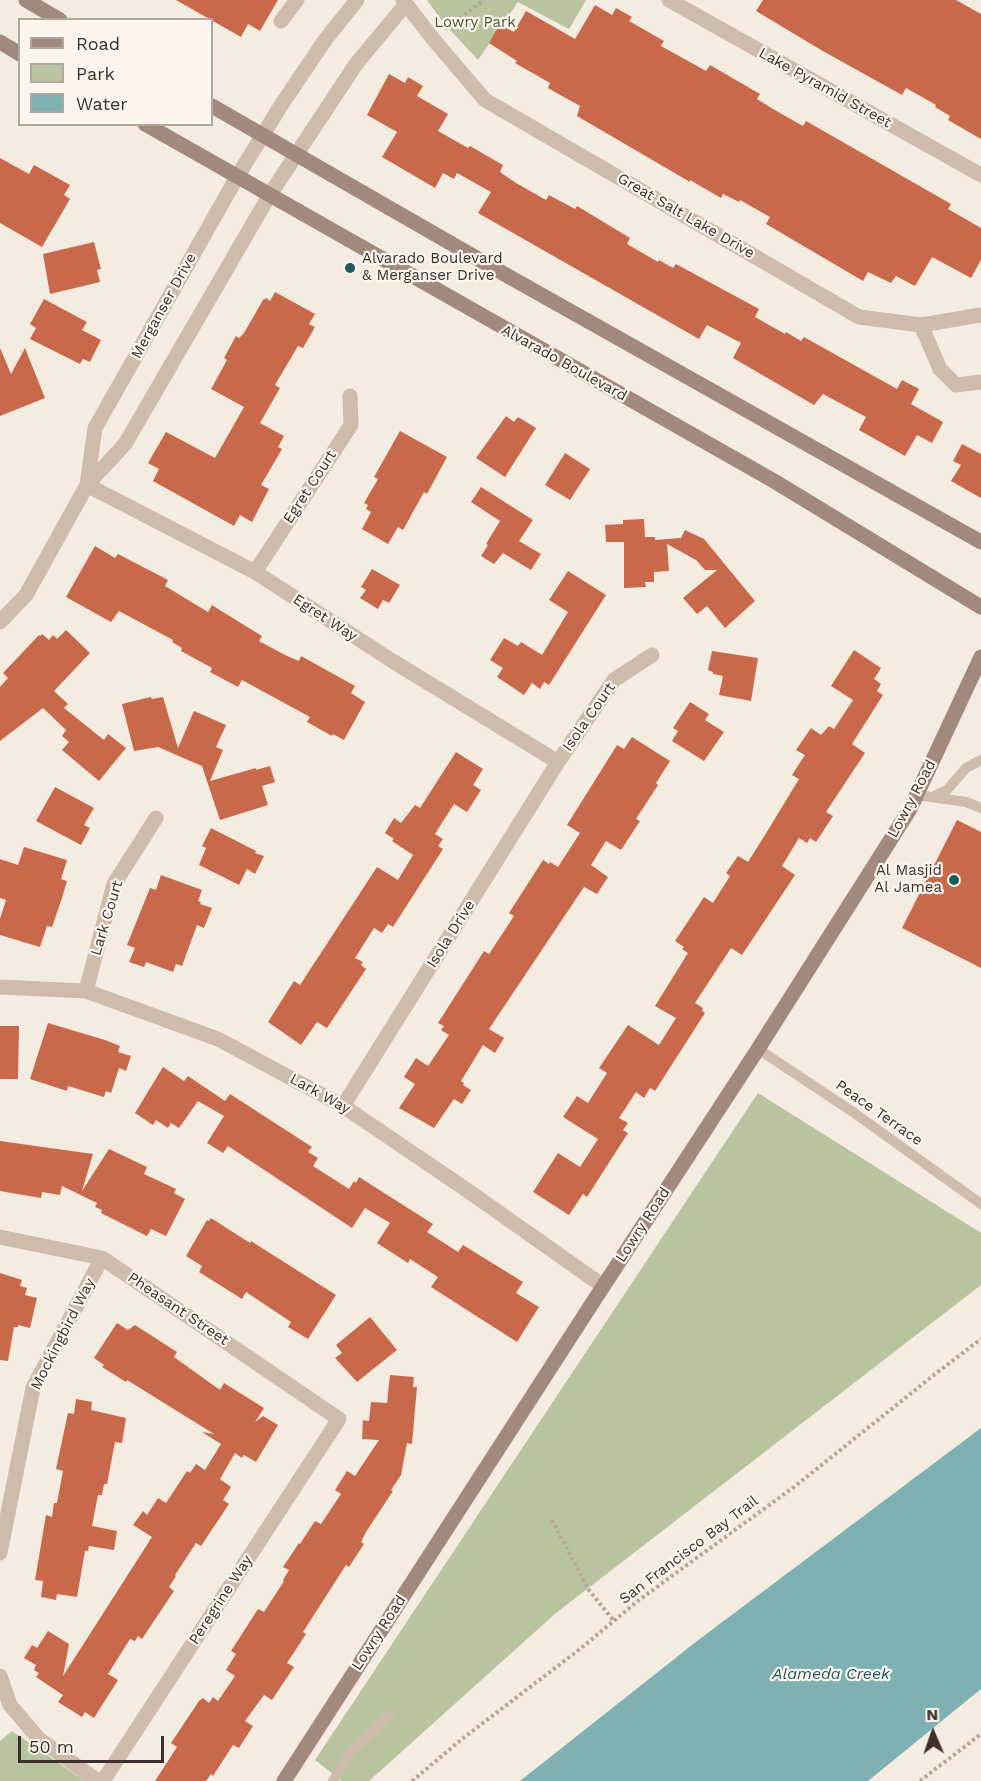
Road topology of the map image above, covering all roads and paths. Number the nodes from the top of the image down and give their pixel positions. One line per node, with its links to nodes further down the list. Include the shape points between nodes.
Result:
1 (26, 0): 7 (main road)
2 (297, 0): 8 (street)
3 (357, 0): 14 (street, via 325,40)
4 (484, 0): 9 (path)
5 (669, 0): 16 (street, Lake Pyramid Street)
6 (404, 2): 9 (street, Great Salt Lake Drive); 15 (street, Great Salt Lake Drive, via 356,64)
7 (57, 18)
8 (281, 21)
9 (433, 39): 20 (street, Great Salt Lake Drive, via 485,99 495,105 860,317)
10 (0, 42): 11 (main road)
11 (18, 53)
12 (213, 106): 14 (main road)
13 (148, 126): 17 (main road, Alvarado Boulevard)
14 (263, 135): 15 (main road); 17 (street, Merganser Drive)
15 (297, 155): 18 (street, Great Salt Lake Drive); 24 (main road)
16 (981, 175)
17 (237, 177): 18 (main road, Alvarado Boulevard); 23 (street, Merganser Drive, via 95,428)
18 (269, 196): 23 (street, Merganser Drive, via 125,444); 26 (main road, Alvarado Boulevard, via 774,481)
19 (981, 315): 20 (street, Great Salt Lake Drive)
20 (921, 325): 21 (street, via 940,369 956,385)
21 (981, 382)
22 (350, 396): 25 (street, Egret Court, via 351,425)
23 (87, 485): 25 (street, Egret Way); 27 (street, Merganser Drive, via 26,595)
24 (981, 542)
25 (255, 572): 31 (street, Egret Way)
26 (981, 607)
27 (0, 622)
28 (652, 655): 31 (street, Isola Court, via 614,680)
29 (981, 657): 32 (main road, Lowry Road)
30 (981, 760): 32 (lane, via 966,768 947,790)
31 (558, 762): 38 (street, Isola Drive)
32 (924, 796): 33 (lane); 37 (main road, Lowry Road, via 910,809)
33 (981, 808)
34 (156, 818): 36 (street, Lark Court, via 114,884)
35 (0, 987): 36 (street, Lark Way)
36 (86, 991): 38 (street, Lark Way, via 218,1039)
37 (758, 1049): 39 (lane, Peace Terrace); 42 (main road, Lowry Road)
38 (344, 1106): 42 (street, Lark Way)
39 (981, 1204)
40 (0, 1237): 41 (street, Pheasant Street)
41 (102, 1258): 44 (street, Pheasant Street); 46 (street, Mockingbird Way, via 33,1388)
42 (603, 1286): 53 (main road, Lowry Road)
43 (981, 1339): 47 (path, San Francisco Bay Trail, via 794,1487)
44 (339, 1419): 52 (street, Peregrine Way)
45 (552, 1520): 47 (path, via 588,1589)
46 (0, 1553)
47 (614, 1621): 55 (path, San Francisco Bay Trail)
48 (0, 1676): 51 (street, via 10,1705 39,1739)
49 (390, 1714): 54 (lane, via 350,1753)
50 (981, 1734): 56 (path)
51 (98, 1781)
52 (103, 1781)
53 (284, 1781)
54 (333, 1781)
55 (412, 1781)
56 (920, 1781)

